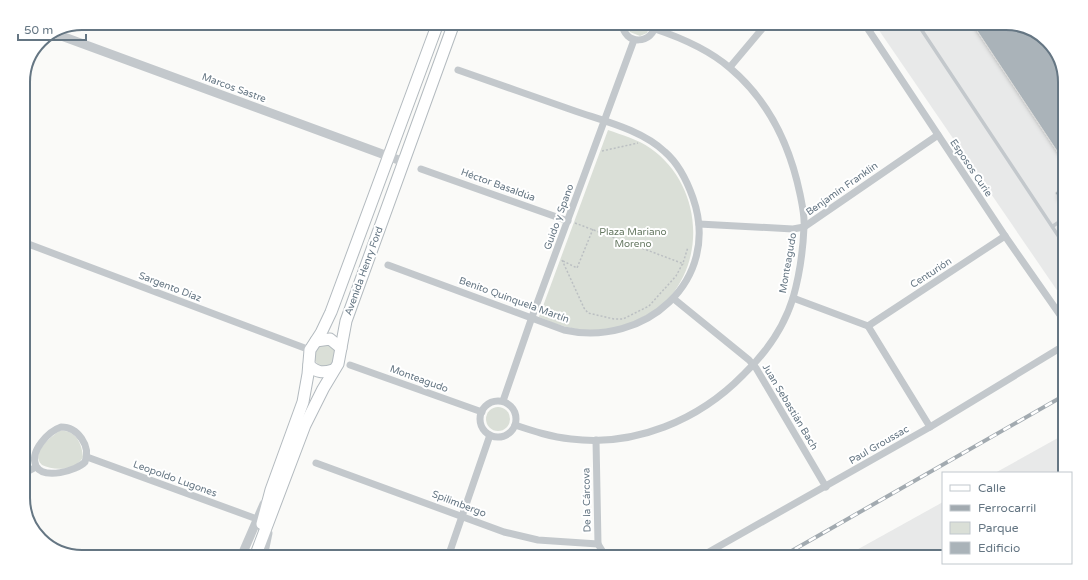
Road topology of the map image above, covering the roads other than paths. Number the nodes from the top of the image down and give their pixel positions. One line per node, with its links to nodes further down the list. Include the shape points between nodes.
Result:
1 (435, 30): 15 (main road, Avenida Henry Ford)
2 (451, 30): 16 (main road, Avenida Henry Ford)
3 (624, 30): 10 (street, via 626,35)
4 (654, 30): 10 (street, via 644,40)
5 (664, 30): 11 (street, Monteagudo, via 689,41)
6 (761, 30): 11 (street)
7 (869, 30): 14 (street, Esposos Curie)
8 (922, 30): 21 (lane)
9 (60, 35): 15 (street, Marcos Sastre)
10 (634, 40): 13 (street, Guido y Spano)
11 (730, 67): 22 (street, Monteagudo, via 754,93 782,137 798,185)
12 (458, 70): 13 (street, Benito Quinquela Martín)
13 (604, 121): 18 (street, Guido y Spano); 20 (street, Benito Quinquela Martín, via 648,140 667,153 680,170 694,200)
14 (938, 135): 22 (street, Benjamín Franklin); 24 (street, Esposos Curie)
15 (388, 157): 16 (street, Marcos Sastre); 32 (main road, Avenida Henry Ford, via 331,312)
16 (404, 162): 33 (main road, Avenida Henry Ford, via 346,321)
17 (421, 169): 18 (street, Héctor Basaldúa)
18 (568, 221): 30 (street, Guido y Spano)
19 (1058, 223): 21 (lane)
20 (699, 224): 22 (street, Benjamín Franklin, via 793,229); 28 (street, Benito Quinquela Martín, via 697,253 693,267)
21 (1053, 226): 23 (lane)
22 (804, 227): 27 (street, Monteagudo)
23 (1058, 234)
24 (1005, 236): 29 (street, Esposos Curie); 31 (street, Centurión)
25 (30, 244): 32 (street, Sargento Díaz)
26 (388, 265): 30 (street, Benito Quinquela Martín)
27 (793, 298): 31 (street); 37 (street, Monteagudo, via 769,345)
28 (674, 299): 30 (street, Benito Quinquela Martín, via 635,324 595,334 564,330); 37 (street, Juan Sebastián Bach)
29 (1058, 312)
30 (532, 317): 39 (street, Guido y Spano)
31 (868, 326): 42 (street)
32 (313, 345): 33 (main road, via 330,340); 35 (main road, Avenida Henry Ford, via 308,357)
33 (341, 348): 38 (main road, Avenida Henry Ford, via 338,364)
34 (1058, 349): 42 (street, Paul Groussac)
35 (309, 365): 38 (main road, via 315,371 323,373); 50 (main road, Avenida Henry Ford, via 299,414)
36 (350, 365): 40 (street, Monteagudo)
37 (753, 365): 44 (street, Monteagudo, via 728,390 685,419 625,438); 49 (street, Juan Sebastián Bach)
38 (333, 370): 52 (main road, Avenida Henry Ford, via 306,425)
39 (503, 402): 40 (street, via 492,402); 41 (street, via 509,404 515,414)
40 (482, 412): 43 (street, via 482,426)
41 (515, 425): 43 (street, via 502,436); 44 (street, Monteagudo, via 555,437)
42 (930, 427): 49 (street, Paul Groussac)
43 (490, 435): 51 (street)
44 (596, 440): 54 (street, De la Cárcova)
45 (87, 457): 47 (street, via 82,465 62,473); 47 (street, via 83,443 75,431 61,427 52,431 41,444 36,456); 53 (street, Leopoldo Lugones)
46 (316, 463): 51 (street, Spilimbergo)
47 (36, 467): 48 (street)
48 (30, 470)
49 (826, 487): 61 (street, Paul Groussac)
50 (271, 490): 53 (street, Avenida Henry Ford); 56 (main road, Avenida Henry Ford)
51 (463, 515): 54 (street, Spilimbergo, via 504,532 538,540); 59 (street)
52 (272, 516): 57 (main road, Avenida Henry Ford); 58 (street, Avenida Henry Ford)
53 (257, 519): 55 (street, Avenida Henry Ford)
54 (598, 544): 60 (street, De la Cárcova)
55 (244, 550)
56 (256, 550)
57 (257, 550)
58 (265, 550)
59 (450, 550)
60 (602, 550)
61 (713, 550)

